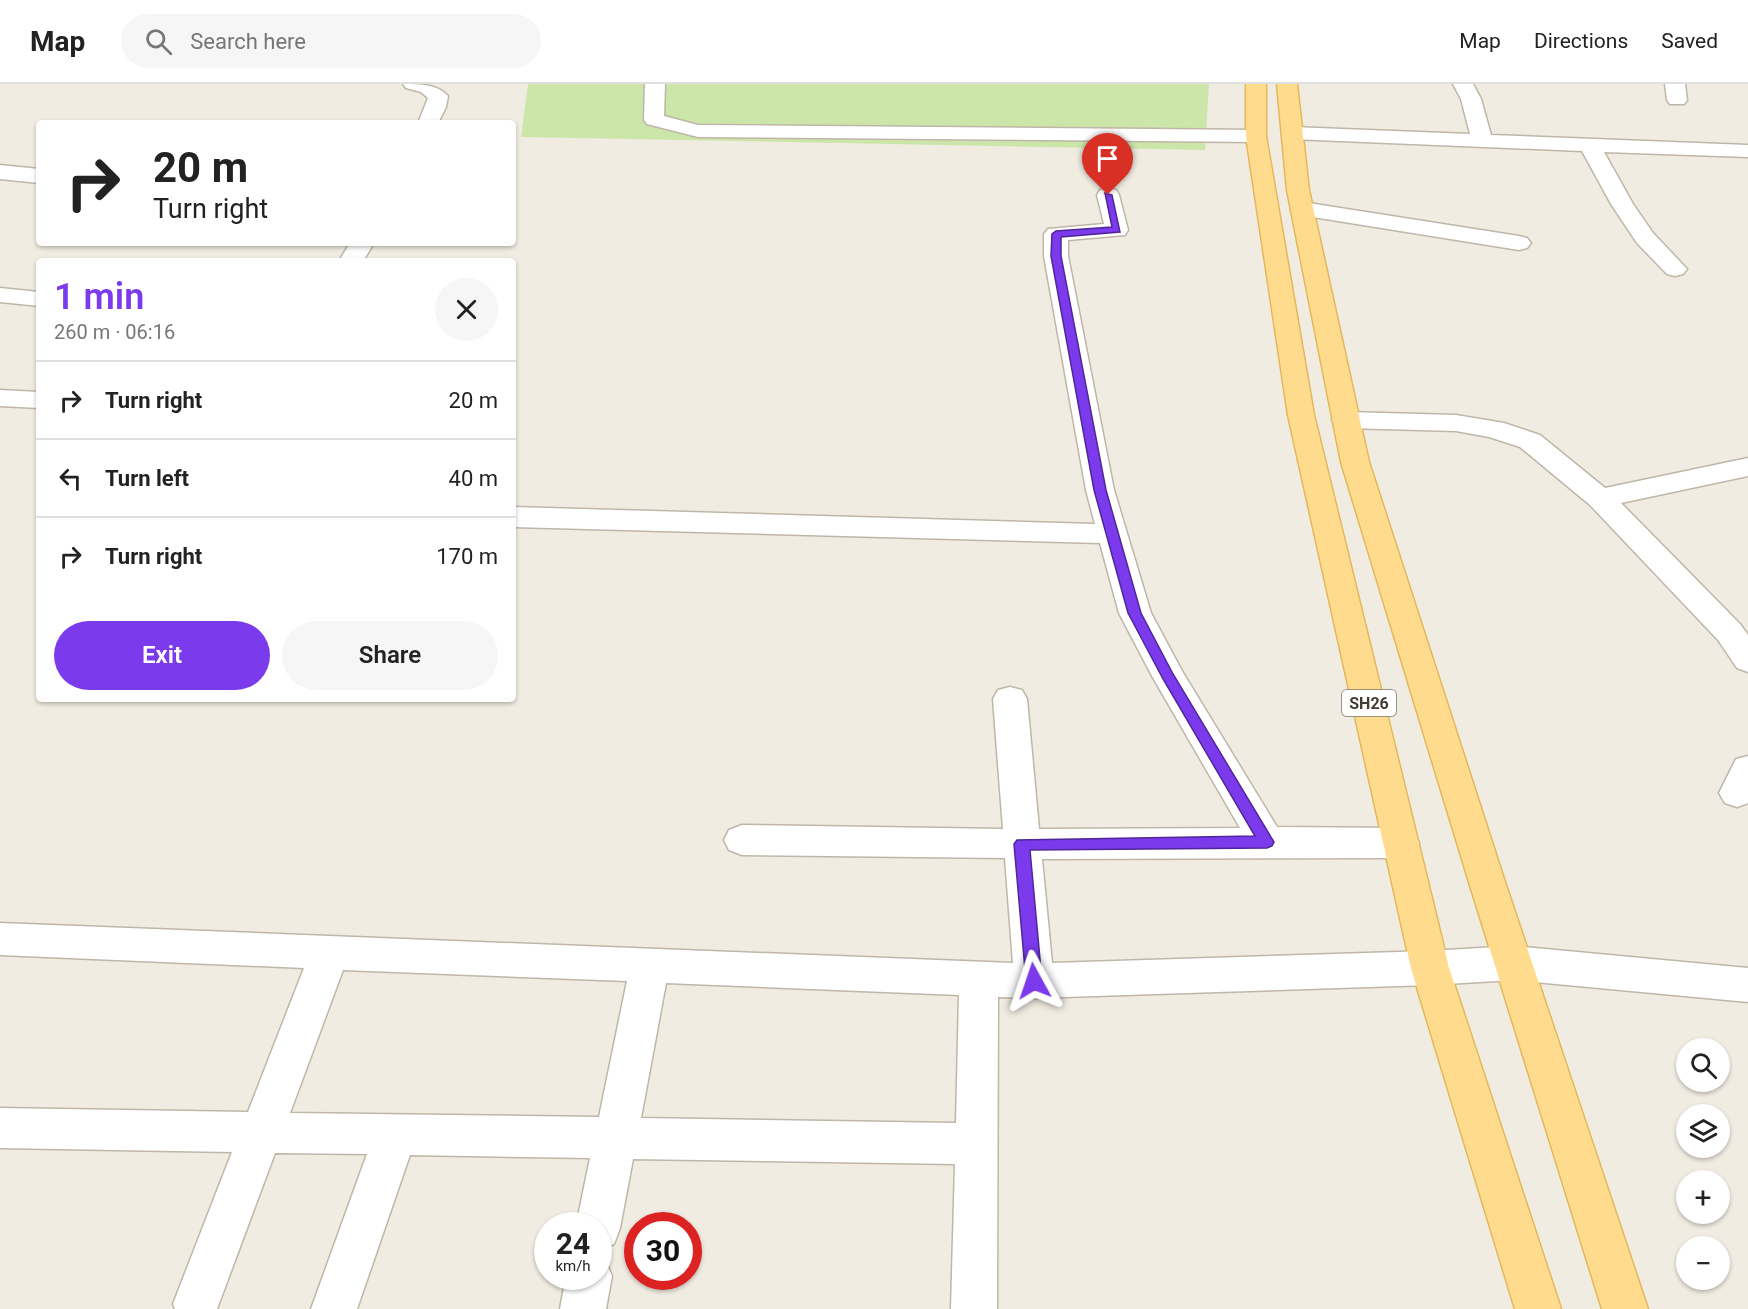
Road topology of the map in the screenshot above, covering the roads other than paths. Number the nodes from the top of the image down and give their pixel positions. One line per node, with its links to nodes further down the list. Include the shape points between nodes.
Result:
1 (413, 84): 6 (street, via 438,96)
2 (655, 84): 8 (street, via 654,120 698,131)
3 (1256, 84): 8 (main road, SH26)
4 (1287, 84): 7 (main road)
5 (1463, 84): 9 (street)
6 (430, 120)
7 (1292, 133): 9 (street); 15 (main road)
8 (1256, 136): 31 (main road, SH26, via 1301,415)
9 (1482, 140): 10 (street)
10 (1589, 144): 11 (street); 17 (street, via 1645,238)
11 (1748, 152)
12 (0, 172): 13 (street)
13 (36, 176)
14 (1108, 195): 26 (street, via 1117,230 1056,234 1056,256 1100,490)
15 (1302, 209): 16 (street); 22 (main road)
16 (1519, 243)
17 (1675, 269)
18 (0, 295): 19 (street)
19 (36, 299)
20 (0, 398): 21 (street)
21 (36, 400)
22 (1346, 420): 24 (street, via 1456,423 1494,429 1530,441); 35 (main road, via 1355,462)
23 (1748, 467): 24 (street)
24 (1600, 498): 27 (street, via 1729,632)
25 (516, 516): 26 (street)
26 (1112, 534): 30 (street, via 1135,613)
27 (1748, 660)
28 (1010, 699): 32 (street)
29 (742, 840): 32 (street)
30 (1267, 842): 31 (street); 32 (street)
31 (1401, 843): 37 (main road, SH26)
32 (1022, 844): 39 (street)
33 (0, 939): 34 (street)
34 (330, 952): 36 (street); 42 (street)
35 (1513, 963): 37 (street); 40 (street); 53 (main road)
36 (650, 965): 38 (street); 44 (street)
37 (1430, 968): 39 (street); 52 (main road, SH26)
38 (979, 979): 39 (street); 45 (street)
39 (1034, 981)
40 (1748, 985)
41 (0, 1128): 42 (street)
42 (261, 1132): 43 (street); 48 (street)
43 (396, 1134): 44 (street); 49 (street)
44 (616, 1138): 45 (street); 46 (street)
45 (977, 1144): 51 (street)
46 (601, 1212)
47 (586, 1290): 50 (street)
48 (196, 1304)
49 (334, 1309)
50 (583, 1309)
51 (974, 1309)
52 (1538, 1309)
53 (1625, 1309)

